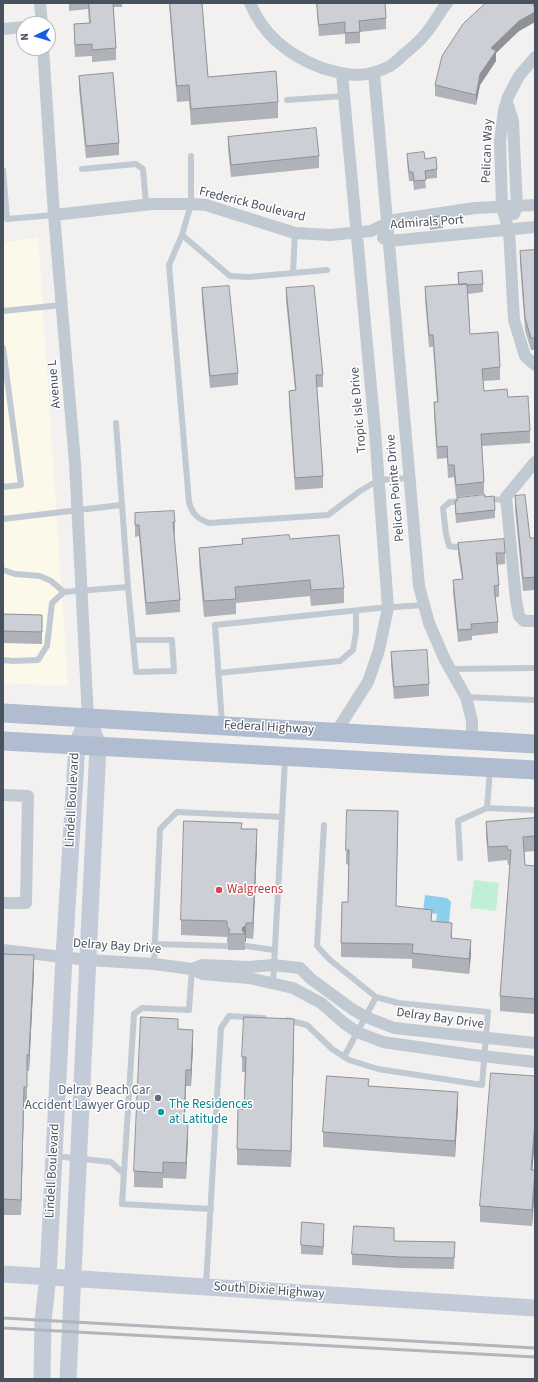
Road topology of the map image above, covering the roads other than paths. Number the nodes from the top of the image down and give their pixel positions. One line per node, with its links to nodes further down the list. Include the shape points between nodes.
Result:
1 (40, 3): 4 (street)
2 (250, 3): 10 (street, via 261,24 287,51 309,63)
3 (447, 3): 9 (street, via 418,43 391,65)
4 (41, 16)
5 (16, 27): 6 (street)
6 (3, 29)
7 (44, 56): 22 (street, Avenue L)
8 (535, 57): 13 (street, Pelican Way, via 519,76)
9 (374, 73): 10 (street); 23 (street)
10 (342, 74): 11 (street, Tropic Isle Drive)
11 (344, 96): 12 (lane); 28 (street, Tropic Isle Drive)
12 (287, 100)
13 (506, 102): 20 (street, via 513,121); 21 (street, Pelican Way, via 500,135)
14 (191, 156): 18 (lane)
15 (82, 169): 17 (lane, via 136,164 143,169)
16 (3, 170): 22 (lane, via 7,219)
17 (146, 204): 18 (street, Frederick Boulevard); 22 (street, Frederick Boulevard)
18 (191, 204): 27 (street, Frederick Boulevard, via 206,205); 29 (lane)
19 (535, 205): 20 (street, Admirals Port)
20 (517, 206): 21 (street, Admirals Port); 25 (street)
21 (502, 208): 23 (street, Admirals Port, via 475,208); 25 (street)
22 (54, 214): 33 (street, Avenue L)
23 (386, 223): 26 (street, Admirals Port); 30 (street, Pelican Pointe Drive)
24 (535, 228): 25 (street, Admirals Port)
25 (509, 230): 30 (street, Admirals Port); 36 (street, via 514,320 525,356)
26 (371, 231): 28 (street, Frederick Boulevard); 30 (street, Admirals Port)
27 (295, 232): 28 (street, Frederick Boulevard); 32 (lane)
28 (357, 232): 40 (street, Tropic Isle Drive)
29 (182, 235): 32 (lane, via 230,276); 40 (lane, via 169,266 189,502 195,516 210,523 328,515)
30 (388, 241): 39 (street, Pelican Pointe Drive)
31 (327, 270): 32 (lane)
32 (294, 273)
33 (62, 305): 34 (lane); 46 (street, Avenue L)
34 (3, 311)
35 (3, 348): 41 (lane, via 21,486)
36 (535, 365)
37 (116, 423): 45 (lane)
38 (535, 462): 44 (street)
39 (409, 478): 40 (lane); 53 (street, Pelican Pointe Drive, via 419,586)
40 (379, 480): 54 (street, Tropic Isle Drive)
41 (3, 487)
42 (472, 500): 48 (lane, via 450,502 444,508 446,534 450,546)
43 (479, 500): 44 (lane)
44 (506, 500): 56 (street, via 507,542 519,616 524,621)
45 (121, 505): 46 (lane); 50 (lane)
46 (78, 510): 47 (lane); 51 (street, Avenue L)
47 (3, 519)
48 (472, 546)
49 (3, 570): 52 (lane, via 15,574 40,576)
50 (128, 587): 51 (lane); 57 (lane)
51 (82, 590): 52 (lane); 65 (street, Avenue L)
52 (64, 592): 58 (lane, via 52,603 47,646 38,660)
53 (424, 605): 54 (lane); 60 (street, Pelican Pointe Drive)
54 (388, 608): 55 (lane); 67 (street, Tropic Isle Drive, via 380,650 368,682)
55 (356, 611): 61 (lane, via 353,650 340,661); 61 (lane, via 215,625)
56 (535, 621)
57 (133, 640): 57 (lane, via 136,672 174,671 172,640)
58 (3, 660)
59 (535, 668): 60 (lane)
60 (450, 669): 62 (street, Pelican Pointe Drive)
61 (218, 672): 66 (lane)
62 (466, 697): 63 (lane); 69 (street, Pelican Pointe Drive, via 472,721)
63 (535, 700)
64 (3, 713): 65 (main road, Federal Highway)
65 (88, 718): 66 (main road, Federal Highway); 70 (street, Lindell Boulevard); 72 (street, Lindell Boulevard)
66 (222, 726): 67 (main road, Federal Highway)
67 (336, 732): 69 (main road, Federal Highway)
68 (3, 740): 70 (main road, Federal Highway)
69 (472, 740): 71 (main road, Federal Highway); 74 (main road, via 465,749 455,755)
70 (77, 744): 72 (main road, Federal Highway); 89 (street, Lindell Boulevard)
71 (533, 744): 75 (main road, via 503,753)
72 (98, 746): 73 (main road, Federal Highway); 90 (street, Lindell Boulevard)
73 (285, 756): 74 (main road, Federal Highway); 80 (lane)
74 (427, 764): 75 (main road, Federal Highway)
75 (490, 767): 76 (main road, Federal Highway); 78 (lane)
76 (535, 770)
77 (3, 795): 83 (street, via 28,796 26,903)
78 (487, 808): 79 (lane); 82 (lane, via 458,821)
79 (535, 810)
80 (282, 817): 84 (lane, via 177,812 160,829); 88 (lane)
81 (324, 825): 95 (lane, via 316,946)
82 (460, 858)
83 (3, 903)
84 (154, 944): 85 (lane); 91 (lane)
85 (226, 946)
86 (246, 946): 88 (lane)
87 (3, 950): 89 (street, Delray Bay Drive)
88 (274, 950): 92 (lane)
89 (64, 957): 90 (street, Delray Bay Drive); 105 (street, Lindell Boulevard)
90 (88, 960): 91 (street, Delray Bay Drive); 106 (street, Lindell Boulevard)
91 (154, 964): 93 (street, Delray Bay Drive)
92 (273, 965): 93 (street, Delray Bay Drive, via 202,965); 94 (lane); 96 (street, Delray Bay Drive, via 300,968 352,1010)
93 (192, 969): 94 (street, Delray Bay Drive, via 202,974 249,978); 107 (lane, via 189,1010 142,1008 134,1014)
94 (273, 984): 99 (street, Delray Bay Drive, via 293,988 320,1003)
95 (376, 997): 96 (lane); 100 (lane, via 398,1003 488,1012)
96 (366, 1017): 99 (lane); 100 (street, Delray Bay Drive, via 394,1028)
97 (269, 1018): 108 (lane, via 229,1016 221,1028)
98 (277, 1019): 103 (lane, via 307,1025)
99 (357, 1032): 102 (street, Delray Bay Drive, via 383,1042); 103 (lane)
100 (486, 1039): 101 (street, Delray Bay Drive); 102 (lane)
101 (535, 1044)
102 (485, 1056): 103 (lane, via 482,1084 378,1069); 104 (street, Delray Bay Drive)
103 (344, 1057)
104 (535, 1062)
105 (54, 1156): 106 (lane); 110 (street, Lindell Boulevard)
106 (78, 1158): 107 (lane, via 111,1162); 111 (street, Lindell Boulevard)
107 (124, 1174): 108 (lane, via 122,1204)
108 (210, 1209): 112 (lane)
109 (3, 1274): 110 (street, South Dixie Highway)
110 (48, 1276): 111 (street, South Dixie Highway); 114 (street, Lindell Boulevard, via 43,1321)
111 (72, 1278): 112 (street, South Dixie Highway); 115 (street, Lindell Boulevard)
112 (206, 1287): 113 (street, South Dixie Highway)
113 (535, 1308)
114 (42, 1379)
115 (68, 1379)

